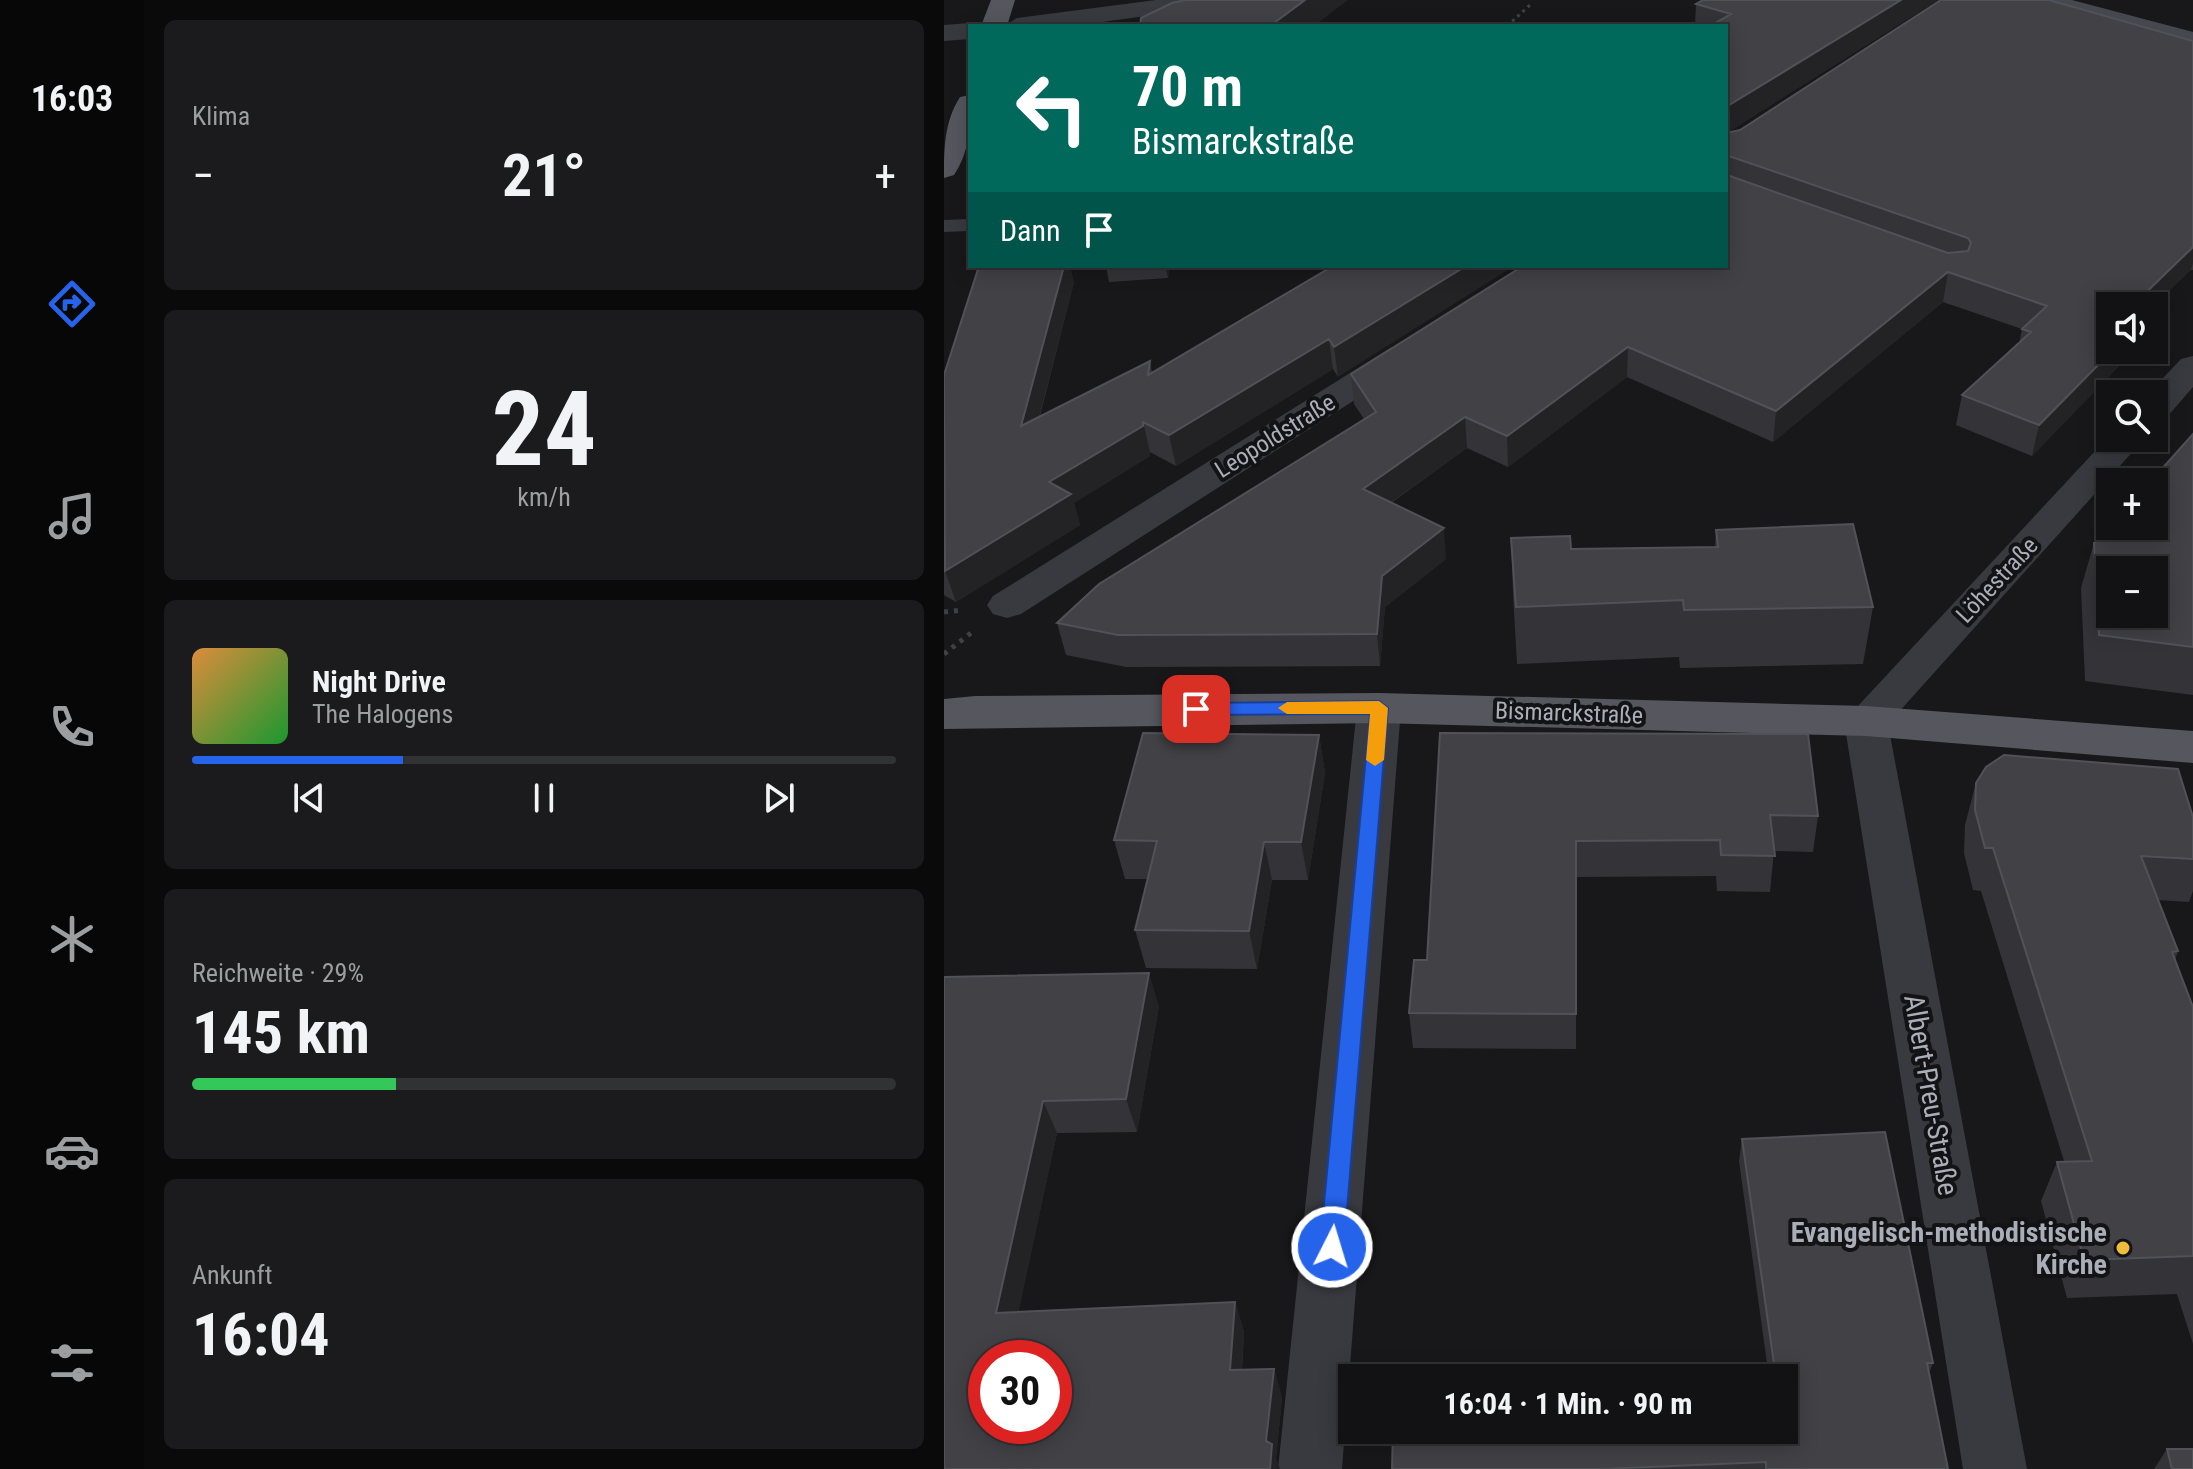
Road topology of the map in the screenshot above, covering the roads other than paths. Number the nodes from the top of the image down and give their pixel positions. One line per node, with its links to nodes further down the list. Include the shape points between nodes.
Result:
1 (1003, 0): 4 (main road)
2 (1212, 0): 5 (street)
3 (2044, 0): 8 (main road)
4 (995, 24)
5 (1032, 24)
6 (968, 31): 7 (street)
7 (944, 33)
8 (2193, 40)
9 (968, 108): 10 (main road)
10 (944, 169)
11 (968, 225): 12 (lane)
12 (944, 226)
13 (1435, 334): 17 (street, Leopoldstraße)
14 (2193, 366): 15 (street)
15 (2168, 394)
16 (2114, 452): 20 (street, Löhestraße)
17 (1007, 605)
18 (1379, 708): 19 (main road, Bismarckstraße); 20 (main road, Bismarckstraße); 22 (street)
19 (944, 714)
20 (1866, 721): 21 (main road, Bismarckstraße); 23 (street, Albert-Preu-Straße)
21 (2193, 747)
22 (1310, 1469)
23 (1995, 1469)

